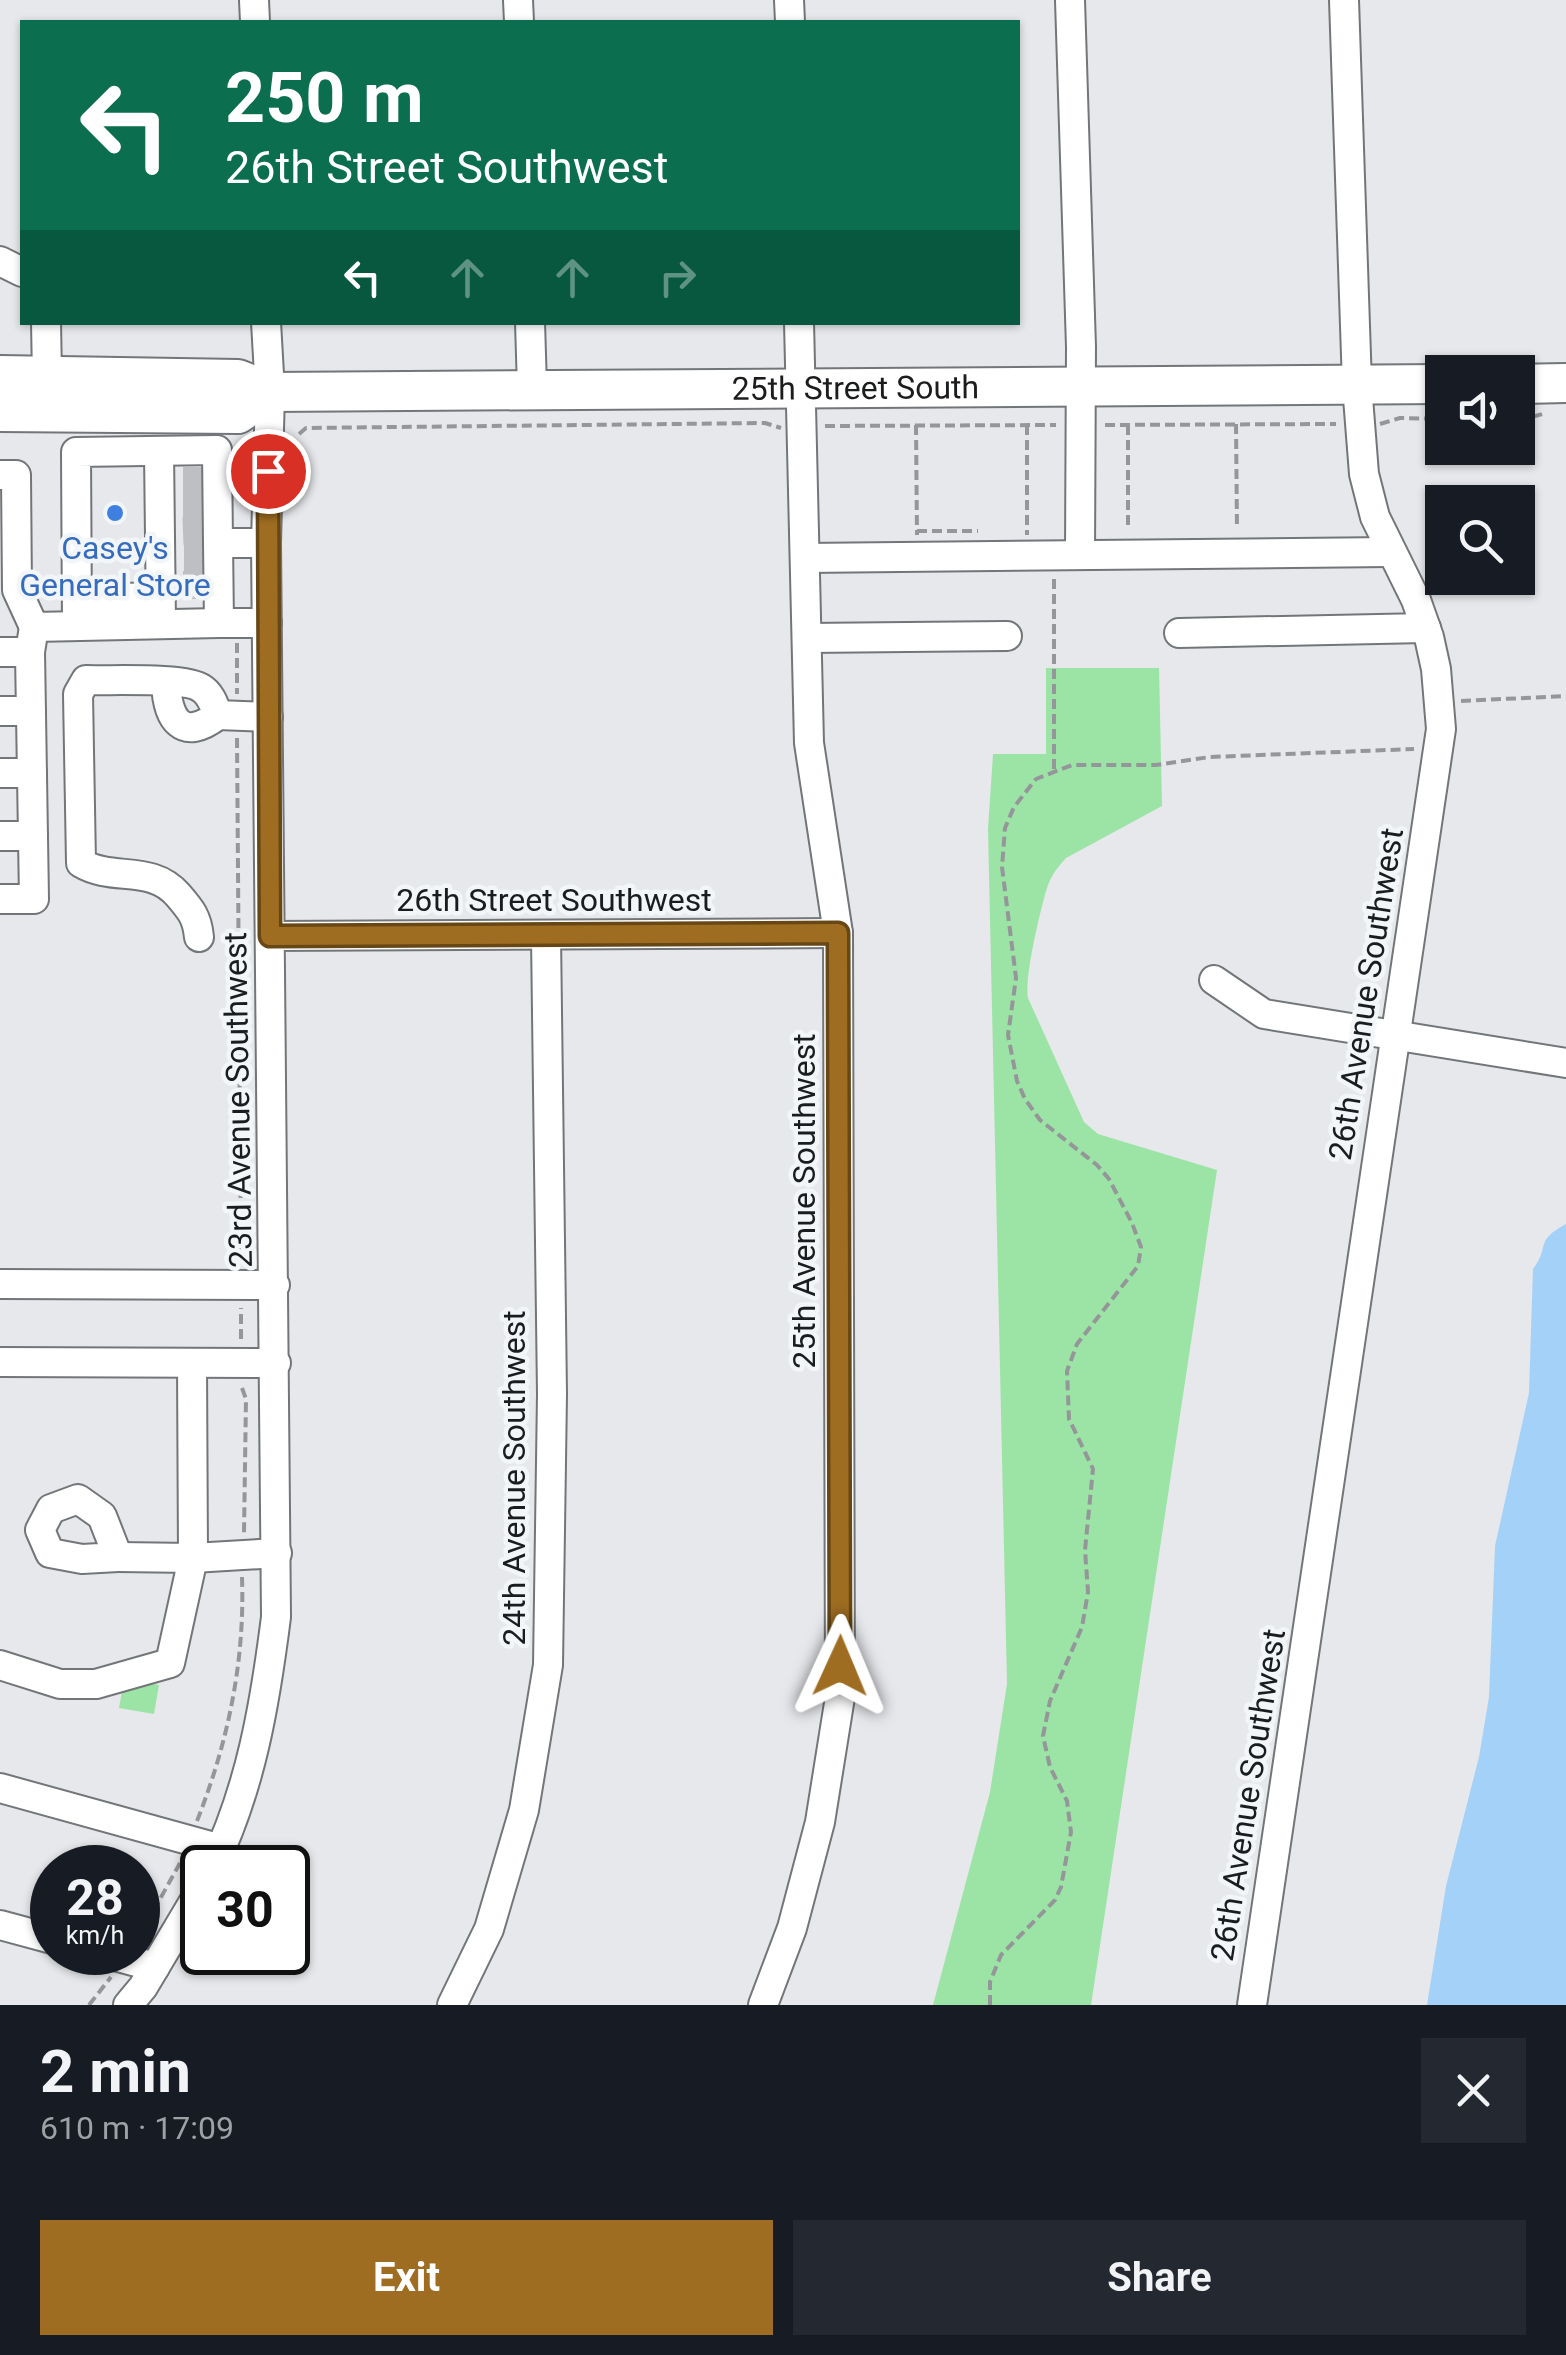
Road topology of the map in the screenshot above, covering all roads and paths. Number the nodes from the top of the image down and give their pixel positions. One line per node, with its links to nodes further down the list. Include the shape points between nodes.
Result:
1 (1070, 0): 11 (street)
2 (1344, 0): 10 (street, 26th Avenue Southwest)
3 (46, 325): 8 (street)
4 (266, 325): 14 (street, 23rd Avenue Southwest)
5 (530, 325): 12 (street)
6 (799, 325): 13 (street, 25th Avenue Southwest)
7 (0, 375): 8 (main road, 25th Street South)
8 (47, 376): 14 (main road, 25th Street South, via 238,379)
9 (1425, 384): 10 (main road, 25th Street South)
10 (1357, 385): 11 (main road, 25th Street South); 21 (street, 26th Avenue Southwest)
11 (1080, 386): 13 (main road, 25th Street South); 24 (street)
12 (532, 388): 13 (main road, 25th Street South); 14 (main road, 25th Street South)
13 (800, 388): 25 (street, 25th Avenue Southwest)
14 (270, 392): 17 (main road, 25th Street South, via 238,414); 31 (street, 23rd Avenue Southwest)
15 (1557, 397): 16 (path)
16 (1535, 411)
17 (0, 412)
18 (1425, 419): 21 (path)
19 (1128, 424): 20 (path); 24 (path); 34 (path)
20 (1236, 424): 21 (path); 35 (path)
21 (1360, 424): 33 (street, 26th Avenue Southwest, via 1364,474)
22 (916, 425): 23 (path); 25 (path); 32 (path)
23 (1027, 425): 24 (path); 36 (path)
24 (1080, 425): 36 (street)
25 (802, 427): 26 (path, via 306,428); 37 (street, 25th Avenue Southwest)
26 (299, 434)
27 (159, 451): 30 (street); 30 (street, via 216,450); 39 (street, via 76,452)
28 (0, 475): 38 (street, via 16,475)
29 (990, 531): 32 (path)
30 (191, 539): 31 (street); 39 (street); 40 (street); 40 (street)
31 (266, 543): 41 (street, 23rd Avenue Southwest)
32 (917, 544): 36 (street); 37 (street)
33 (1390, 552): 35 (street); 42 (street, 26th Avenue Southwest)
34 (1128, 554): 35 (street); 36 (street)
35 (1237, 554)
36 (1054, 555): 55 (path)
37 (805, 558): 45 (street, 25th Avenue Southwest)
38 (8, 590): 46 (street)
39 (77, 612): 46 (street)
40 (228, 623): 41 (street); 52 (path)
41 (266, 623): 53 (street, 23rd Avenue Southwest)
42 (1426, 628): 43 (street); 49 (street, 26th Avenue Southwest)
43 (1179, 633)
44 (1008, 636): 45 (street)
45 (807, 638): 61 (street, 25th Avenue Southwest, via 812,778)
46 (32, 639): 47 (street); 51 (street)
47 (0, 652)
48 (1566, 696): 49 (path)
49 (1440, 702): 54 (street, 26th Avenue Southwest)
50 (0, 710): 51 (street)
51 (30, 710): 57 (street)
52 (227, 715): 53 (street); 64 (street, via 200,686 181,681 86,680 78,694 80,863 97,873 148,874 169,884 197,916); 69 (path)
53 (268, 717): 62 (street, 23rd Avenue Southwest)
54 (1438, 753): 55 (path, via 1402,748); 66 (street, 26th Avenue Southwest)
55 (1054, 770): 93 (path, via 1024,792 1001,846 1016,978 1009,1052 1024,1100 1109,1179 1132,1223 1140,1258 1077,1344 1067,1371 1070,1418 1093,1469 1088,1592 1043,1736 1067,1801 1070,1832 1055,1900 1001,1954)
56 (0, 773): 57 (street)
57 (32, 773): 59 (street)
58 (0, 836): 59 (street)
59 (33, 836): 60 (street, via 34,899)
60 (0, 899)
61 (838, 933): 63 (street, 26th Street Southwest); 92 (street, 25th Avenue Southwest, via 840,1696 820,1822)
62 (270, 936): 63 (street, 26th Street Southwest); 70 (street, 23rd Avenue Southwest)
63 (546, 936): 91 (street, 24th Avenue Southwest, via 548,1665 524,1810 488,1928)
64 (200, 937)
65 (1214, 980): 66 (street, via 1264,1014)
66 (1398, 1034): 67 (street); 94 (street, 26th Avenue Southwest)
67 (1566, 1063)
68 (0, 1284): 69 (street)
69 (241, 1285): 70 (street); 74 (path)
70 (275, 1285): 72 (street, 23rd Avenue Southwest)
71 (0, 1362): 73 (street)
72 (276, 1363): 74 (street); 75 (street, 23rd Avenue Southwest)
73 (192, 1364): 74 (street); 78 (street)
74 (240, 1364): 76 (path, via 246,1399)
75 (277, 1553): 76 (street); 83 (street, 23rd Avenue Southwest, via 264,1712)
76 (242, 1555): 78 (street); 81 (path, via 244,1620 231,1712)
77 (118, 1557): 78 (street)
78 (193, 1558): 79 (street, via 170,1663 96,1684 60,1684)
79 (0, 1664)
80 (0, 1788): 81 (street)
81 (190, 1840): 82 (street); 84 (path)
82 (198, 1845)
83 (222, 1845)
84 (160, 1897)
85 (0, 1925): 87 (street)
86 (180, 1925): 88 (street)
87 (30, 1934)
88 (160, 1959)
89 (149, 1975): 90 (street)
90 (128, 2005)
91 (452, 2005)
92 (763, 2005)
93 (990, 2005)
94 (1252, 2005)

